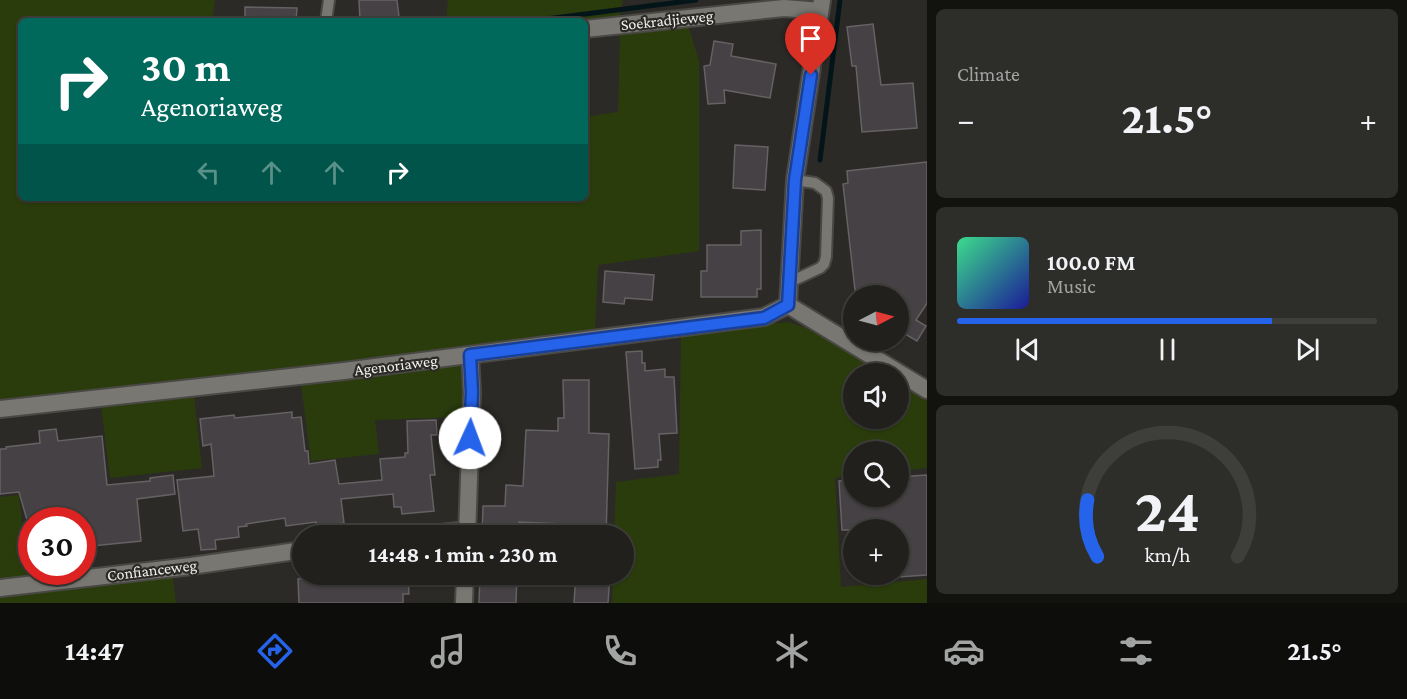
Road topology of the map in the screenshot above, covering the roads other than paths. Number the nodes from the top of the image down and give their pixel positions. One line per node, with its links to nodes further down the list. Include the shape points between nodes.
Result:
1 (329, 0): 3 (lane)
2 (821, 6): 4 (street, Soekradjieweg); 5 (street)
3 (326, 18)
4 (588, 29)
5 (795, 180): 6 (street); 6 (lane, via 815,183 826,191 826,257 820,268)
6 (790, 282): 7 (street)
7 (788, 305): 8 (street, Agenoriaweg, via 764,318); 9 (street)
8 (470, 355): 10 (street, Agenoriaweg); 11 (street)
9 (927, 390)
10 (0, 409)
11 (467, 525)
12 (292, 552): 14 (street, Confianceweg)
13 (465, 585): 15 (street)
14 (0, 588)
15 (464, 603)

